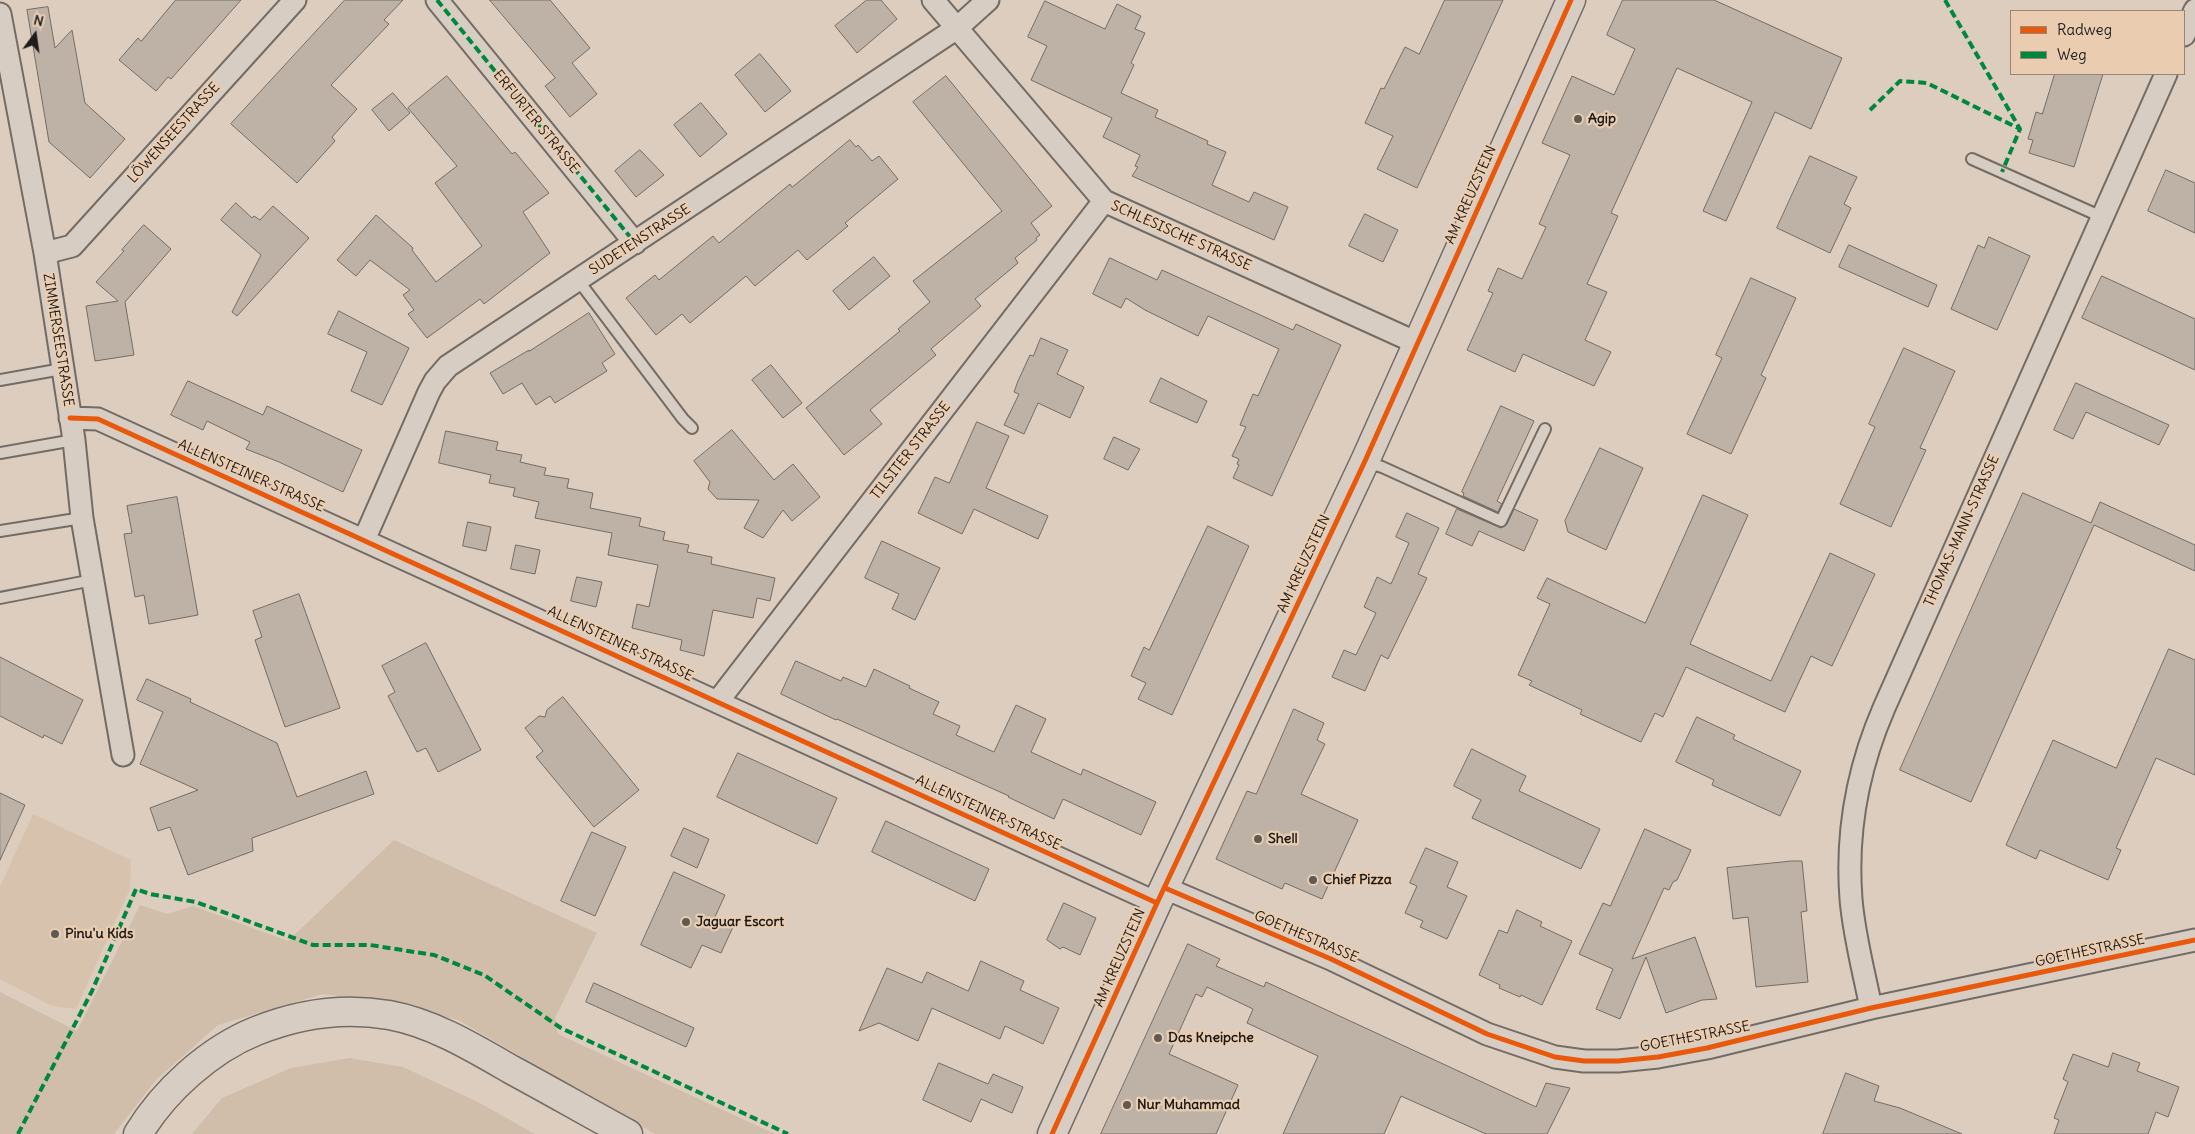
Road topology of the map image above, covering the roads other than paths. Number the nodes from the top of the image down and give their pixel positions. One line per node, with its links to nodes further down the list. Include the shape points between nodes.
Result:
1 (295, 0): 15 (street, LÖWENSEESTRASSE, via 72,246)
2 (437, 0): 14 (street, ERFURTER STRASSE)
3 (933, 0): 8 (street, SCHLESISCHE STRASSE)
4 (988, 0): 8 (street, SUDETENSTRASSE)
5 (1571, 0): 17 (main road, AM KREUZSTEIN)
6 (2195, 10): 9 (street)
7 (0, 14): 15 (street, ZIMMERSEESTRASSE)
8 (957, 28): 12 (street, SCHLESISCHE STRASSE); 14 (street, SUDETENSTRASSE)
9 (2185, 33)
10 (2166, 75): 13 (street, THOMAS-MANN-STRASSE)
11 (1972, 160): 13 (lane)
12 (1104, 201): 17 (street, SCHLESISCHE STRASSE); 31 (street, TILSITER STRASSE)
13 (2102, 217): 35 (street, THOMAS-MANN-STRASSE, via 1882,713 1863,765 1853,823 1851,877 1855,926)
14 (635, 243): 16 (street, SUDETENSTRASSE)
15 (45, 253): 18 (street, ZIMMERSEESTRASSE)
16 (578, 280): 21 (lane); 28 (street, SUDETENSTRASSE, via 441,373 429,392)
17 (1417, 343): 25 (main road, AM KREUZSTEIN)
18 (62, 369): 19 (lane); 20 (street, ZIMMERSEESTRASSE)
19 (0, 380)
20 (70, 418): 23 (street, ZIMMERSEESTRASSE); 28 (street, ALLENSTEINER STRASSE, via 98,420)
21 (692, 428)
22 (1545, 429): 25 (lane, via 1501,521)
23 (74, 440): 24 (lane); 26 (street, ZIMMERSEESTRASSE)
24 (0, 454)
25 (1365, 462): 33 (main road, AM KREUZSTEIN)
26 (82, 518): 27 (lane); 29 (street, ZIMMERSEESTRASSE)
27 (0, 531)
28 (364, 540): 31 (street, ALLENSTEINER STRASSE)
29 (93, 580): 30 (lane); 32 (street, ZIMMERSEESTRASSE)
30 (0, 598)
31 (718, 701): 33 (street, ALLENSTEINER STRASSE)
32 (123, 756)
33 (1161, 895): 35 (street, GOETHESTRASSE, via 1331,959 1487,1034 1555,1057 1618,1061 1658,1058); 40 (main road, AM KREUZSTEIN)
34 (2195, 940): 35 (street, GOETHESTRASSE)
35 (1871, 1008)
36 (138, 1134): 39 (main road, via 172,1091 228,1044 277,1023 306,1015 367,1012 414,1022 462,1042)
37 (157, 1134): 38 (main road, via 181,1100 216,1068 258,1044 289,1033 324,1028 358,1028 415,1036 491,1074)
38 (592, 1134)
39 (628, 1134)
40 (1052, 1134)

